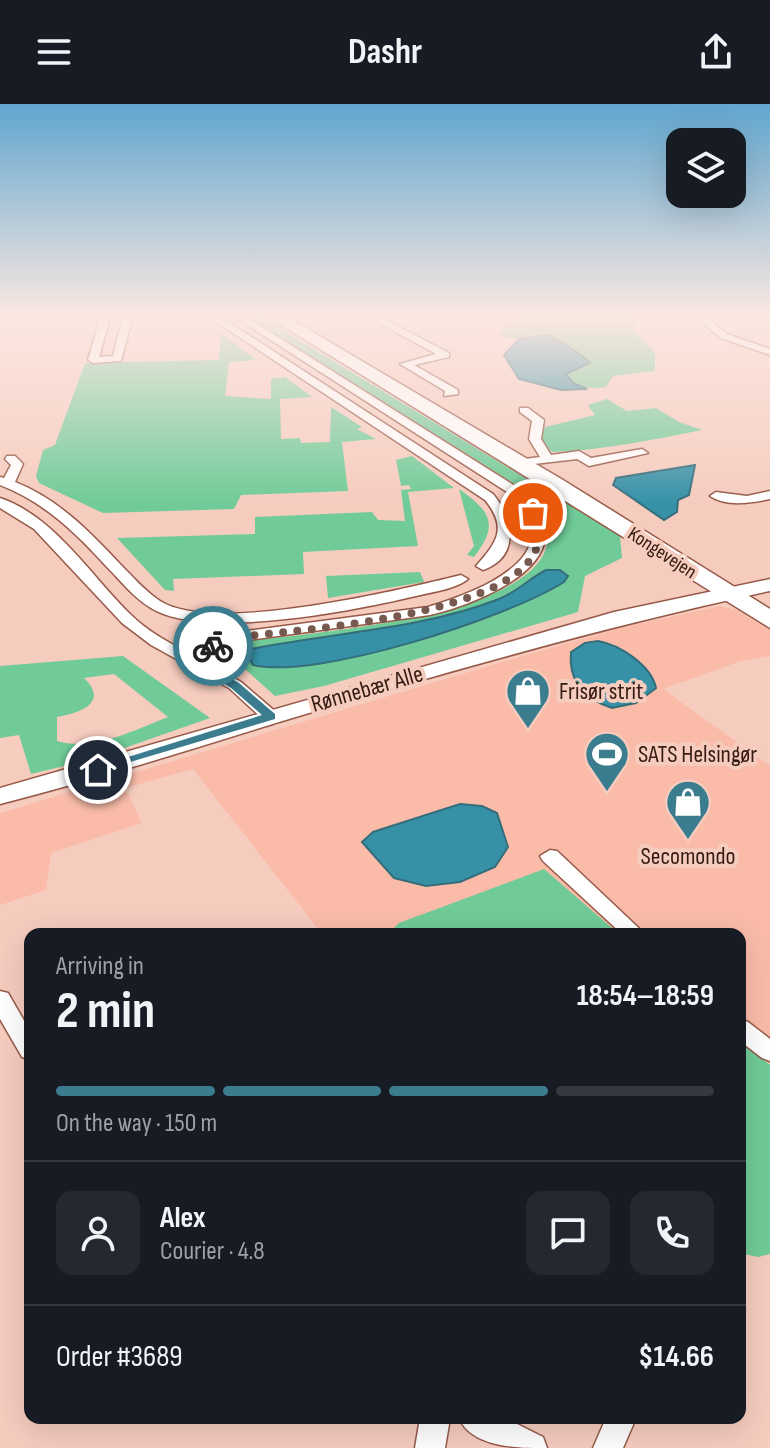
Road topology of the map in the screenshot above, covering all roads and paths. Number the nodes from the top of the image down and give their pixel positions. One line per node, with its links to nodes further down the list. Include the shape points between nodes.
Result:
1 (312, 378): 6 (street)
2 (336, 378): 5 (street)
3 (378, 378): 12 (main road, Kongevejen)
4 (429, 378): 7 (street, via 454,392)
5 (347, 384): 6 (street); 13 (street)
6 (327, 389): 14 (street)
7 (448, 394)
8 (524, 410): 10 (street, via 538,420 535,439)
9 (642, 453): 10 (street, via 589,462 579,455)
10 (546, 457): 12 (street)
11 (11, 459): 15 (street, via 17,464)
12 (521, 463): 16 (main road, Kongevejen)
13 (489, 473): 14 (street); 29 (street, via 522,498 536,519 537,542 522,568 459,603)
14 (466, 480): 22 (street, via 496,505 505,522 500,549)
15 (4, 482): 20 (street)
16 (556, 484): 25 (main road, Kongevejen); 25 (main road, Kongevejen, via 646,528)
17 (770, 495): 18 (street, via 747,500)
18 (716, 496)
19 (0, 502): 21 (street)
20 (68, 517): 21 (street); 26 (street, via 155,604 176,615 215,619)
21 (39, 526): 31 (street, via 127,620)
22 (483, 566)
23 (770, 570): 25 (main road, Rønnebær Alle)
24 (461, 579): 26 (street, via 398,597)
25 (738, 588): 27 (main road); 28 (main road); 30 (main road, Rønnebær Alle); 30 (main road, Rønnebær Alle, via 658,596)
26 (329, 606): 29 (street)
27 (770, 613)
28 (770, 622)
29 (336, 624): 31 (street, via 239,637)
30 (504, 650): 32 (main road, Rønnebær Alle)
31 (187, 658): 32 (street, via 235,685)
32 (271, 717): 33 (main road, Rønnebær Alle)
33 (0, 796)
34 (550, 856): 35 (street)
35 (628, 928)
36 (0, 999): 38 (street)
37 (746, 1033): 39 (street)
38 (24, 1041)
39 (770, 1052)
40 (434, 1424): 43 (street)
41 (486, 1424): 44 (street)
42 (618, 1424): 45 (street)
43 (430, 1448)
44 (532, 1448)
45 (608, 1448)

